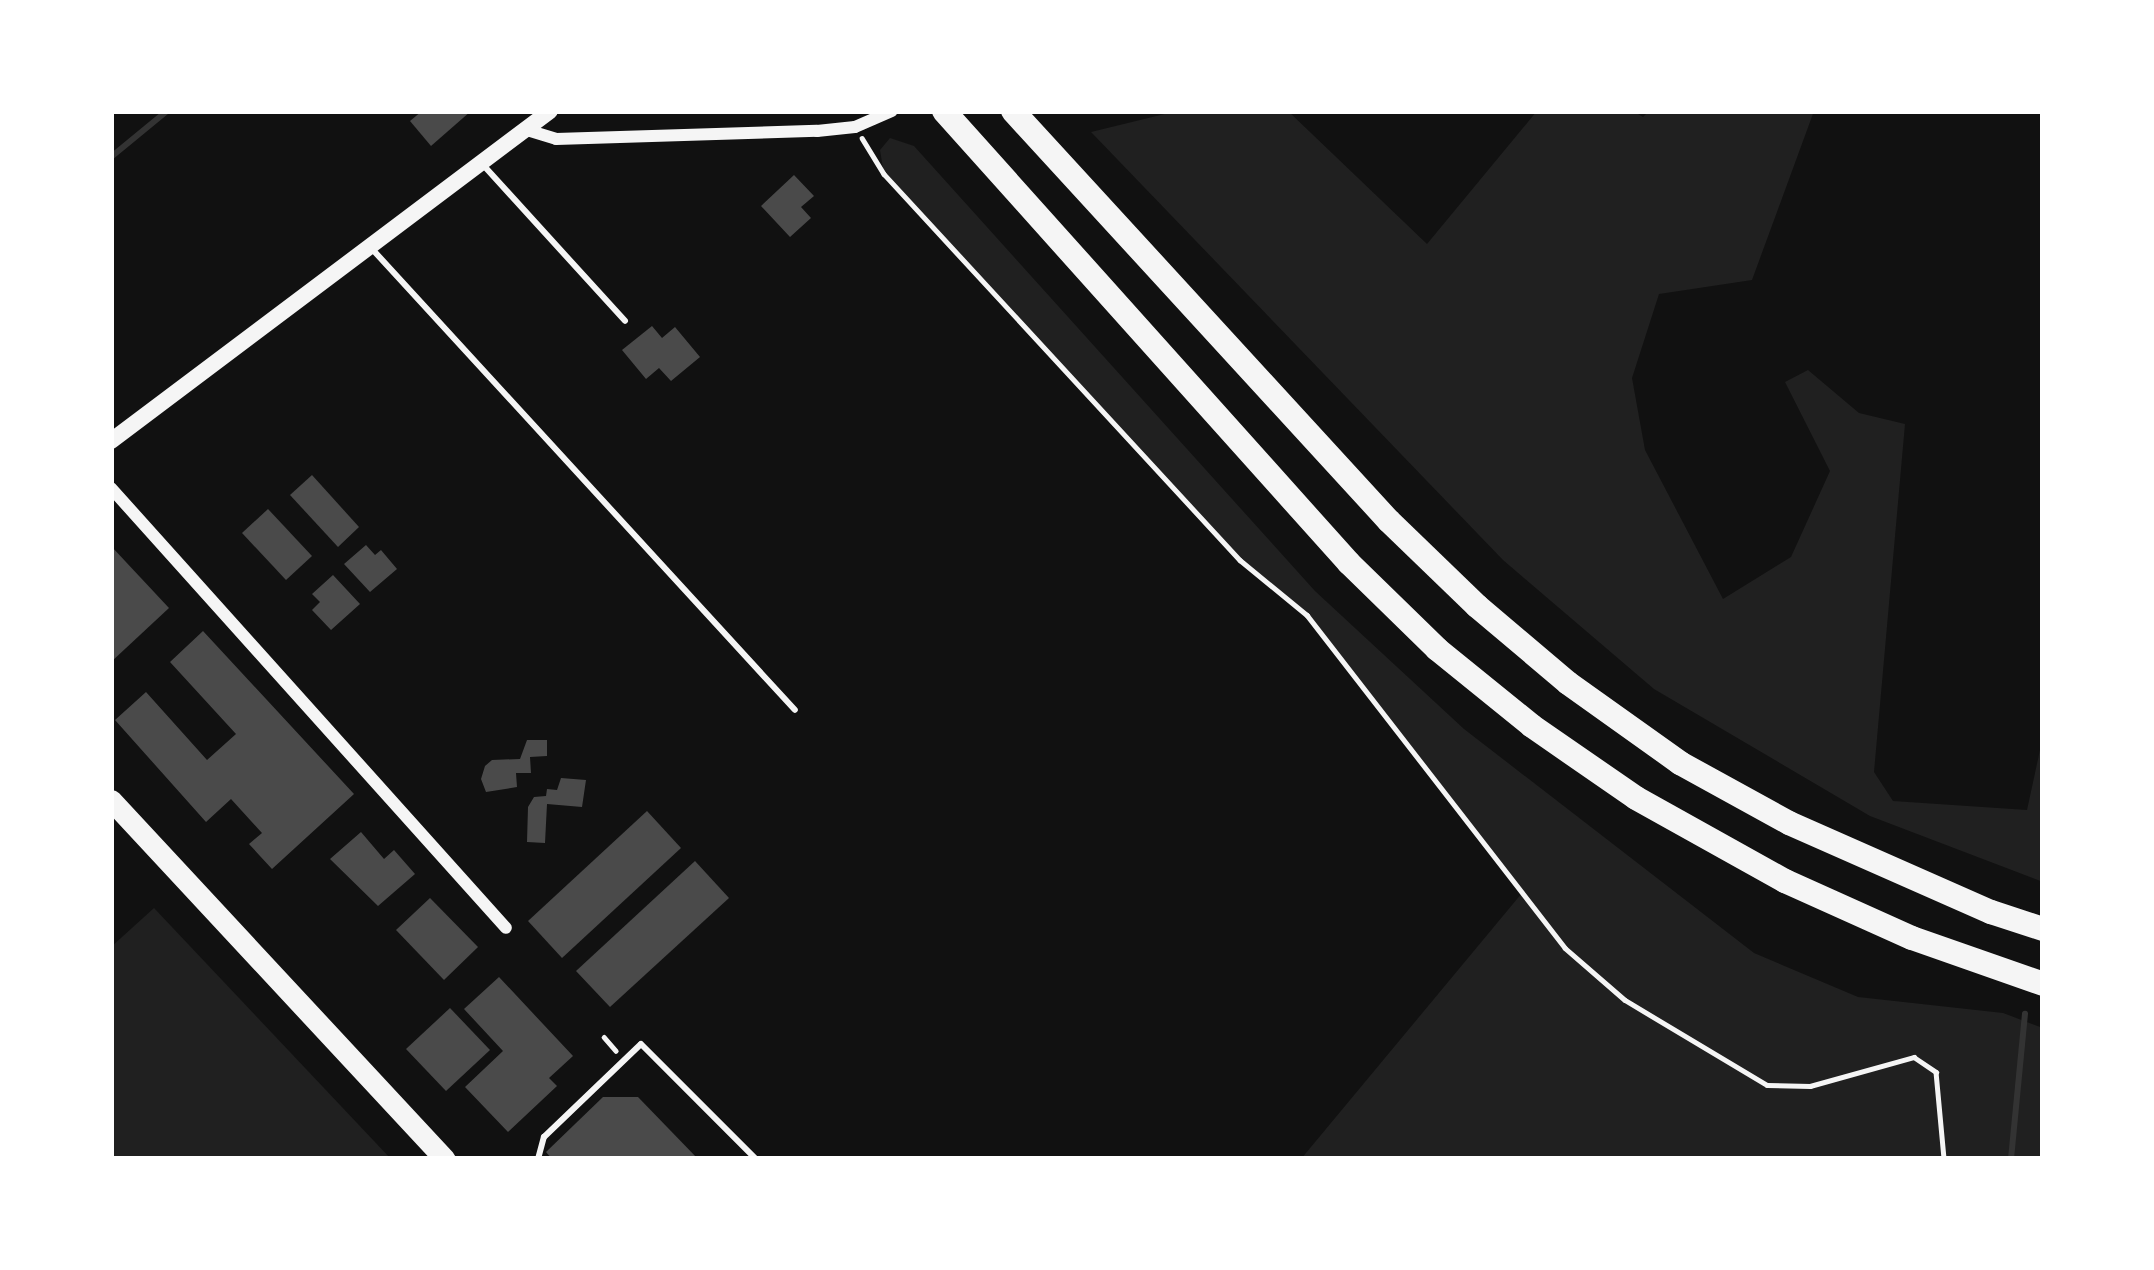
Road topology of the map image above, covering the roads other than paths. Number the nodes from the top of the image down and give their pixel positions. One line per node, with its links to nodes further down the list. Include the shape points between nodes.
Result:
1 (550, 111): 5 (street)
2 (892, 111): 5 (street, via 855,127 556,140)
3 (944, 111): 15 (highway, via 1349,563 1532,726 1636,798 1786,881 1912,938)
4 (1013, 111): 14 (highway, via 1389,520 1568,682 1680,763 1789,823)
5 (527, 130): 6 (street)
6 (482, 164): 7 (street); 8 (lane)
7 (371, 247): 9 (street); 11 (lane)
8 (626, 321)
9 (111, 441)
10 (111, 488): 13 (street)
11 (795, 710)
12 (111, 800): 16 (main road)
13 (506, 928)
14 (2043, 929)
15 (2043, 984)
16 (445, 1159)
17 (538, 1159): 18 (lane, via 544,1137 641,1044)
18 (756, 1159)

